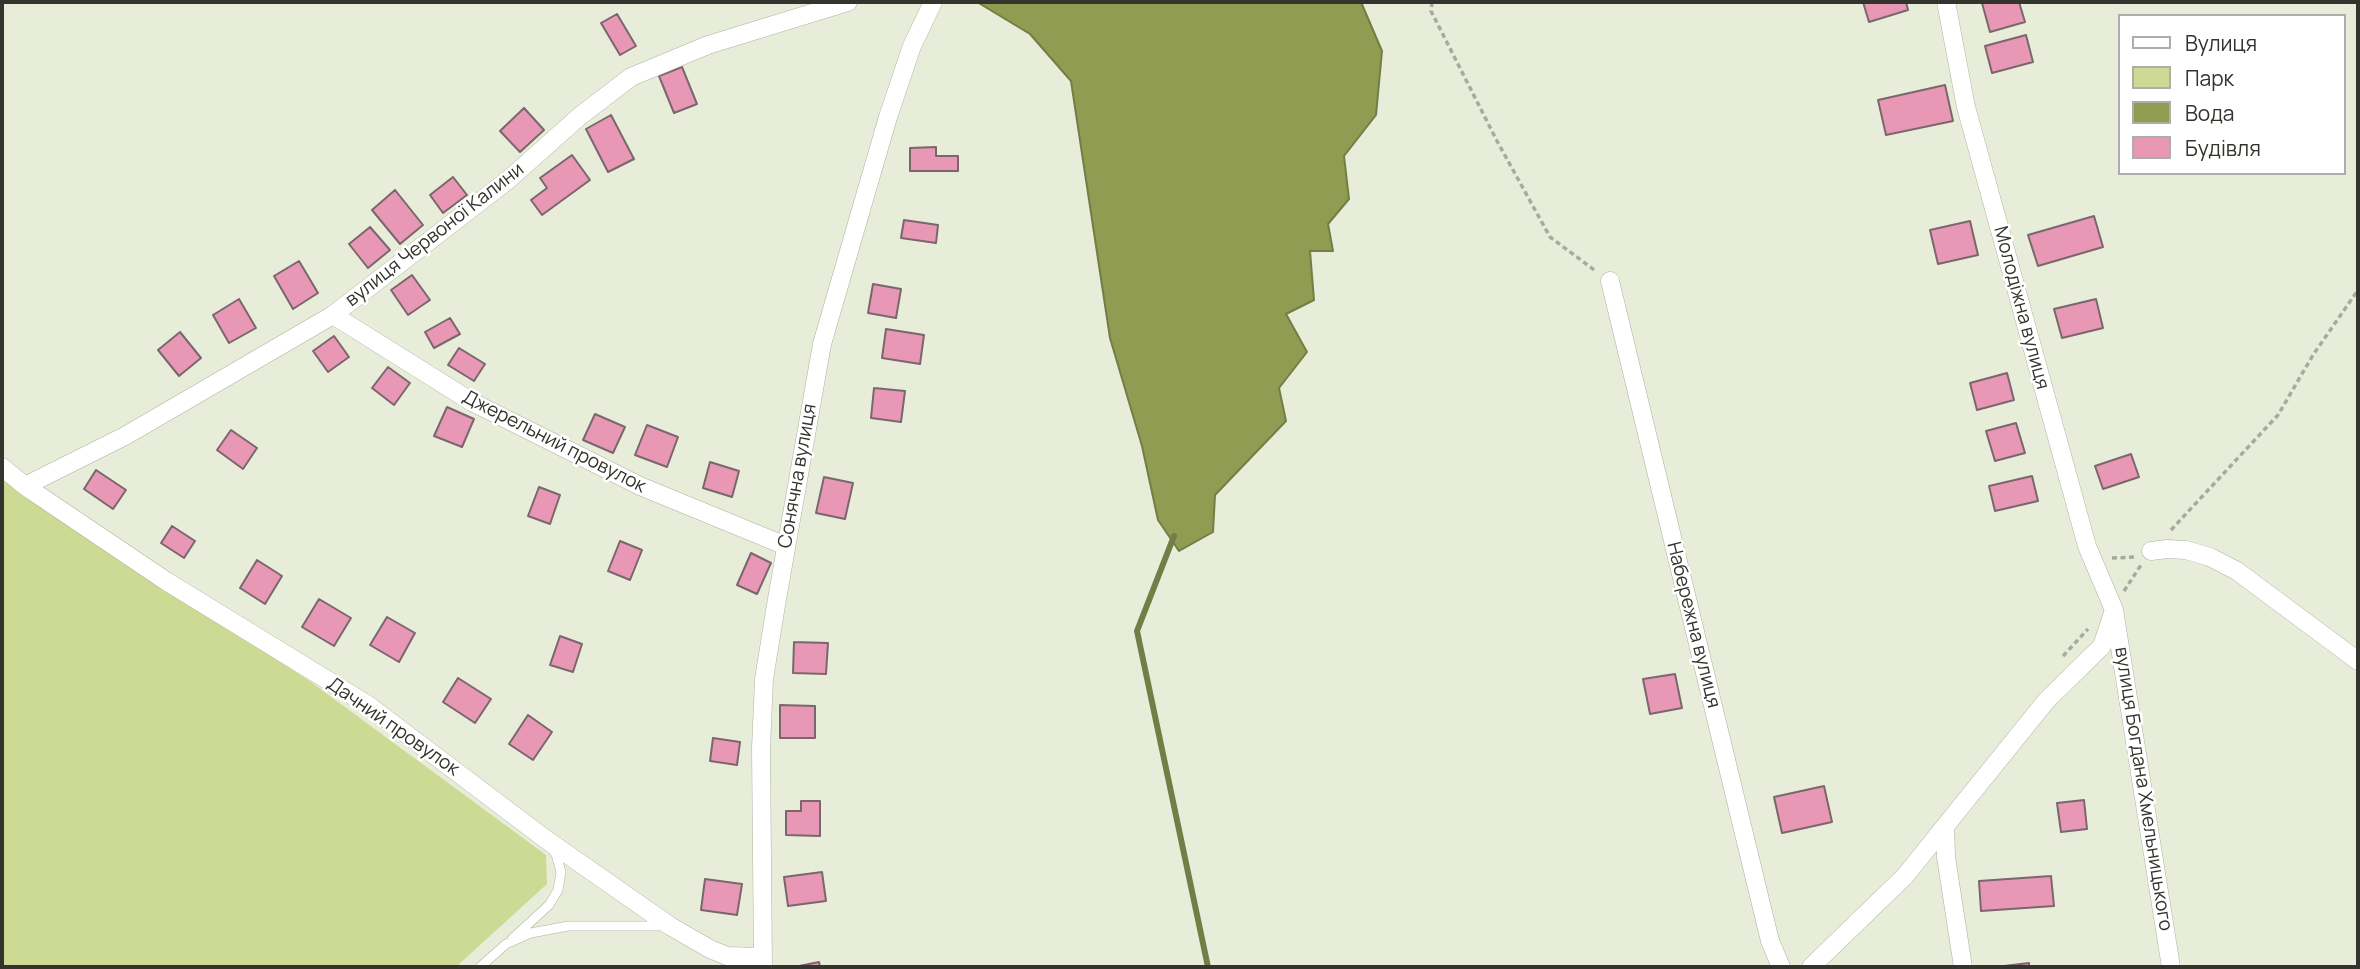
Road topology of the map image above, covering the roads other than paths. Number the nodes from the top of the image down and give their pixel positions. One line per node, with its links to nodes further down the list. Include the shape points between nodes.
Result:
1 (848, 2): 5 (street, вулиця Червоної Калини, via 708,46 631,76 508,180)
2 (933, 2): 8 (street, Сонячна вулиця, via 912,46 888,117 822,344)
3 (1946, 2): 10 (street, Молодіжна вулиця, via 1966,107 2087,546)
4 (1610, 281): 18 (street, Набережна вулиця, via 1770,941)
5 (334, 315): 7 (street, вулиця Червоної Калини, via 125,436); 8 (street, Джерельний провулок, via 472,402 640,486)
6 (2, 467): 7 (street, Дачний провулок)
7 (25, 486): 13 (street, Дачний провулок, via 368,705)
8 (786, 546): 16 (street, Сонячна вулиця, via 764,679)
9 (2151, 551): 11 (street, via 2186,550 2237,570)
10 (2114, 610): 12 (street, via 2102,646 2046,701); 21 (street, вулиця Богдана Хмельницького)
11 (2358, 661)
12 (1945, 827): 19 (street, via 1905,876); 20 (street)
13 (544, 838): 14 (street, Дачний провулок); 15 (lane, via 561,872 558,890 549,905)
14 (670, 926): 15 (lane, via 568,926 531,933); 16 (street, Дачний провулок, via 727,956)
15 (506, 944): 17 (lane)
16 (763, 962)
17 (480, 967)
18 (1781, 967)
19 (1811, 967)
20 (1963, 967)
21 (2171, 967)

